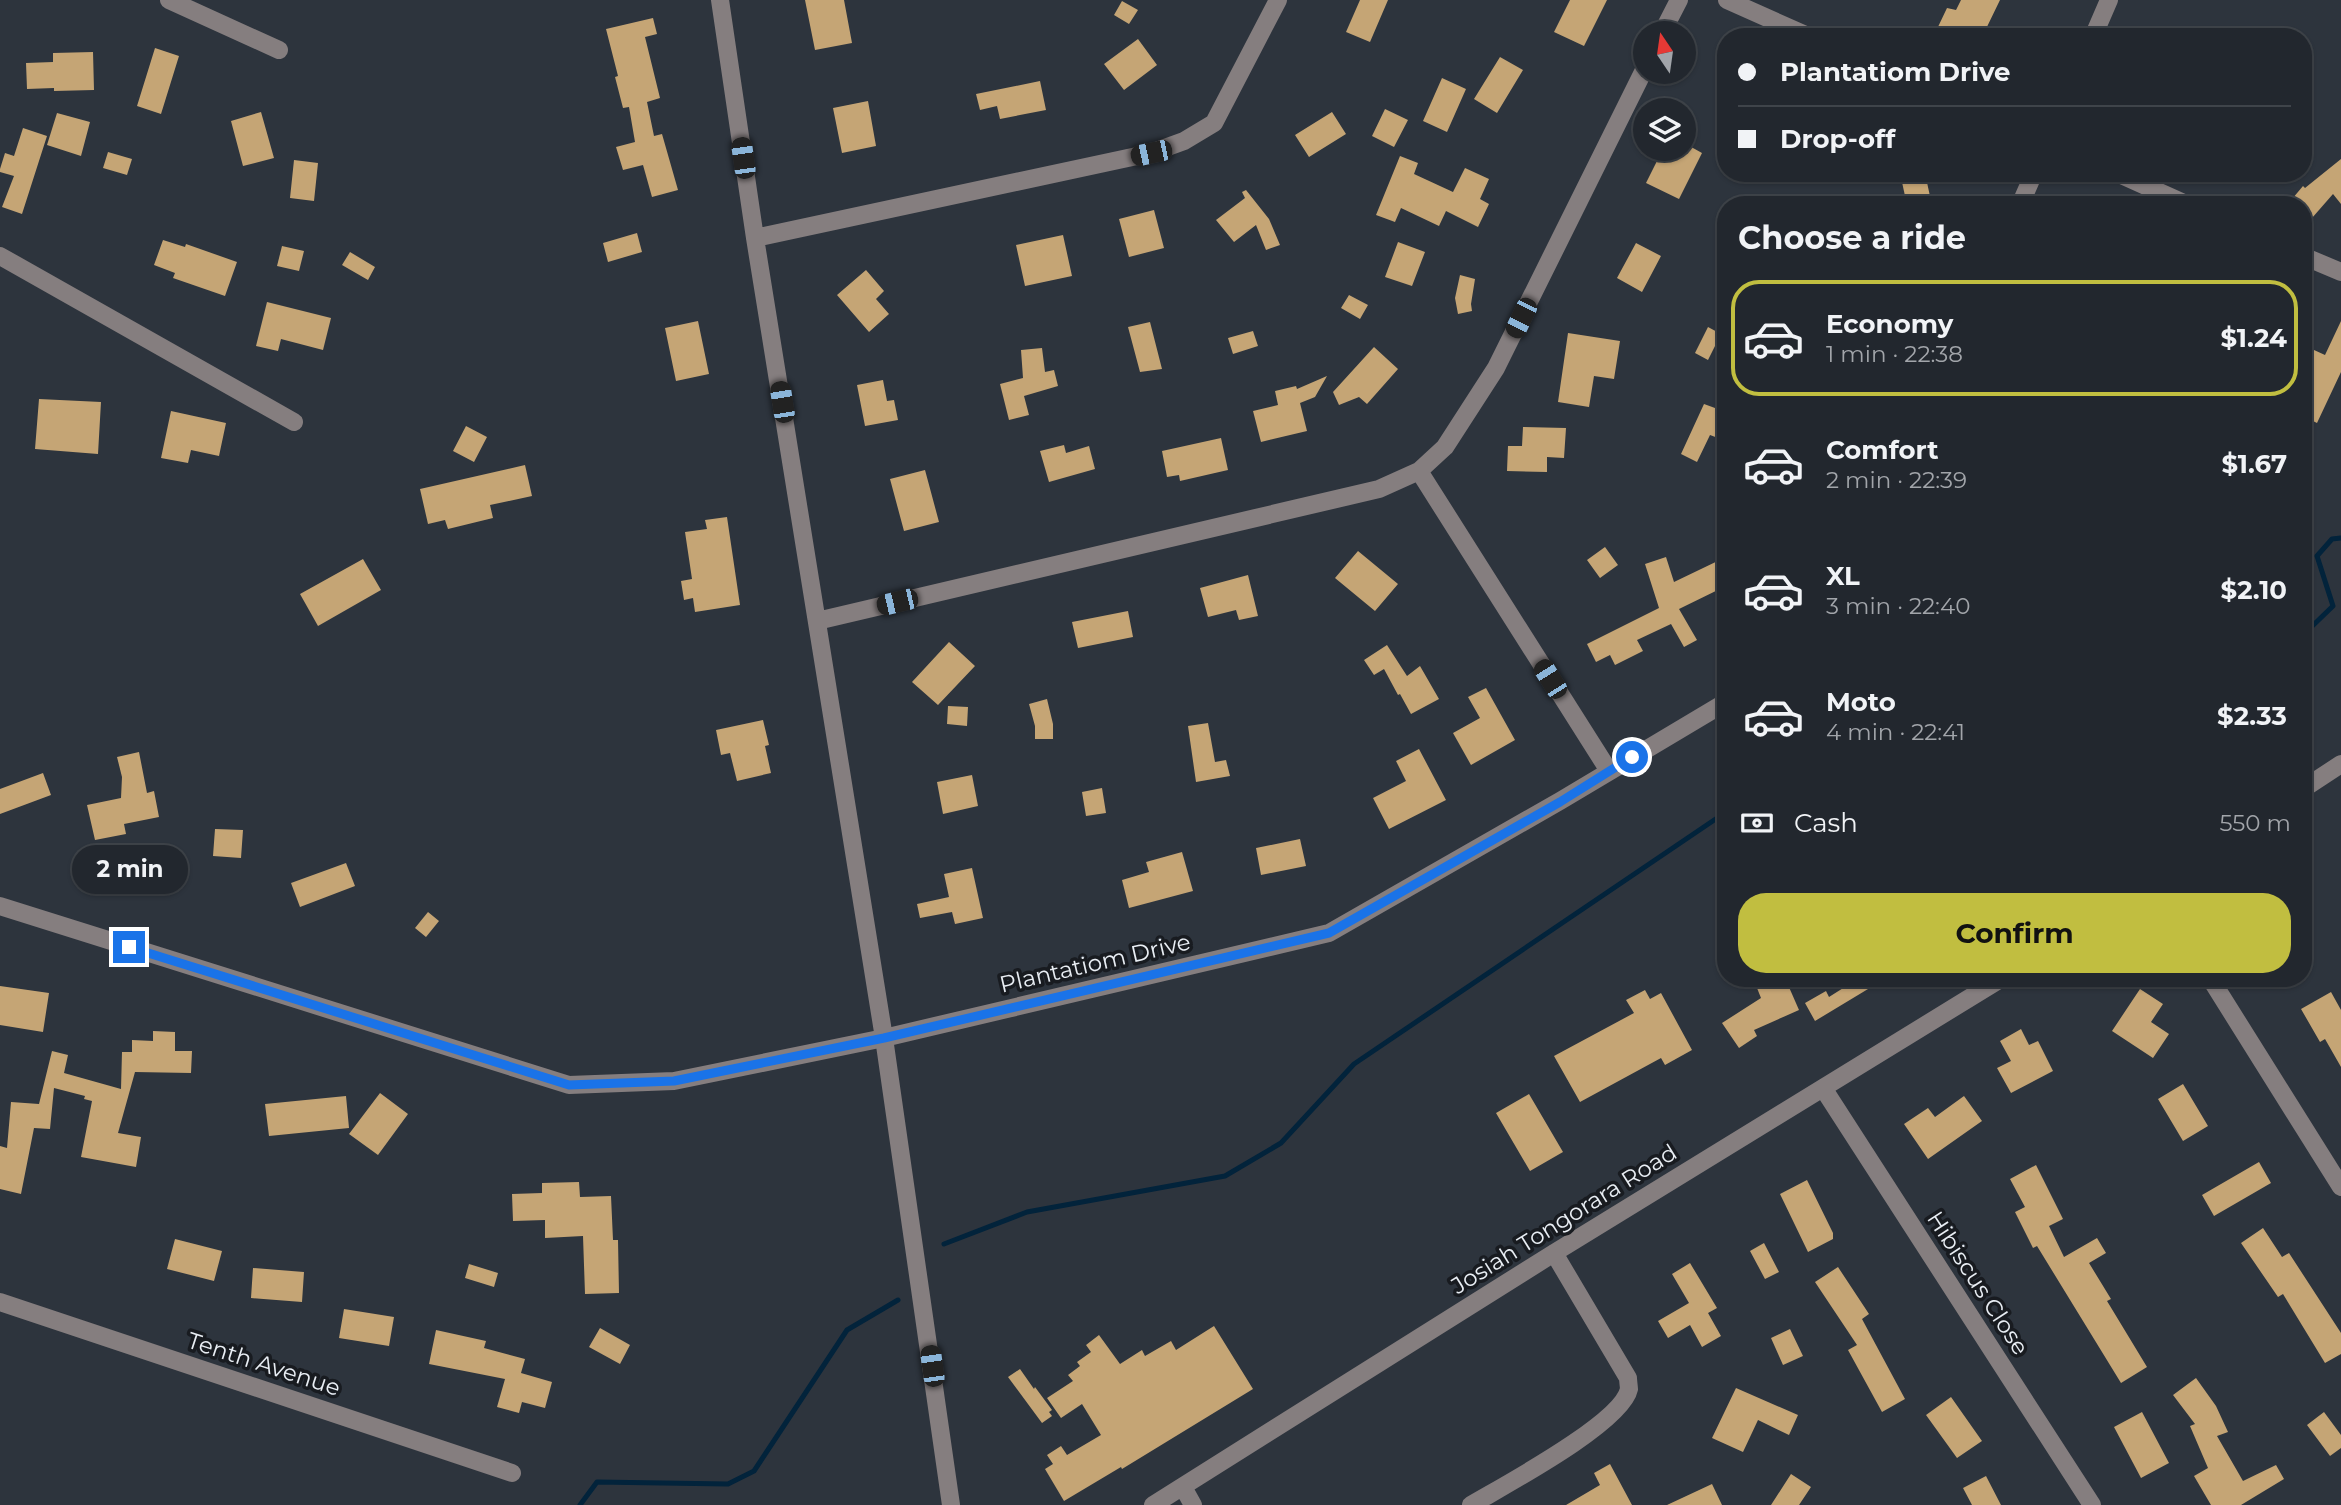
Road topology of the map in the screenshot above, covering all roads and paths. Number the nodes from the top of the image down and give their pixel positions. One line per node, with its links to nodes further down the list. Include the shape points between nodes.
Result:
1 (169, 0): 10 (street)
2 (720, 0): 14 (street)
3 (1278, 0): 14 (street, via 1214,123 1184,141 1151,153)
4 (1679, 0): 7 (street)
5 (1727, 0): 8 (street)
6 (2109, 0): 9 (street)
7 (1668, 21)
8 (1790, 28)
9 (2097, 28)
10 (279, 50)
11 (1637, 84): 19 (street, via 1496,369 1445,447)
12 (2137, 182): 13 (street)
13 (2168, 196)
14 (755, 237): 20 (street)
15 (0, 256): 18 (street)
16 (2312, 260): 17 (street)
17 (2341, 272)
18 (294, 422)
19 (1419, 471): 20 (street, via 1379,489); 23 (street)
20 (817, 621): 28 (street)
21 (1717, 707): 23 (street, Plantatiom Drive)
22 (2341, 764): 24 (street)
23 (1609, 771): 28 (street, Plantatiom Drive, via 1329,933)
24 (2312, 783)
25 (0, 906): 28 (street, Plantatiom Drive, via 569,1085 674,1081)
26 (1987, 987): 29 (street, Josiah Tongorara Road)
27 (2216, 987): 30 (street)
28 (884, 1038): 35 (street)
29 (1823, 1088): 31 (street, Josiah Tongorara Road); 39 (street, Hibiscus Close)
30 (2341, 1187)
31 (1554, 1253): 34 (street, Josiah Tongorara Road); 38 (street, via 1628,1378 1629,1389 1592,1431)
32 (0, 1302): 33 (street, Tenth Avenue)
33 (512, 1473)
34 (1183, 1487): 36 (street, Josiah Tongorara Road); 37 (street)
35 (951, 1505)
36 (1153, 1505)
37 (1193, 1505)
38 (1471, 1505)
39 (2092, 1505)

